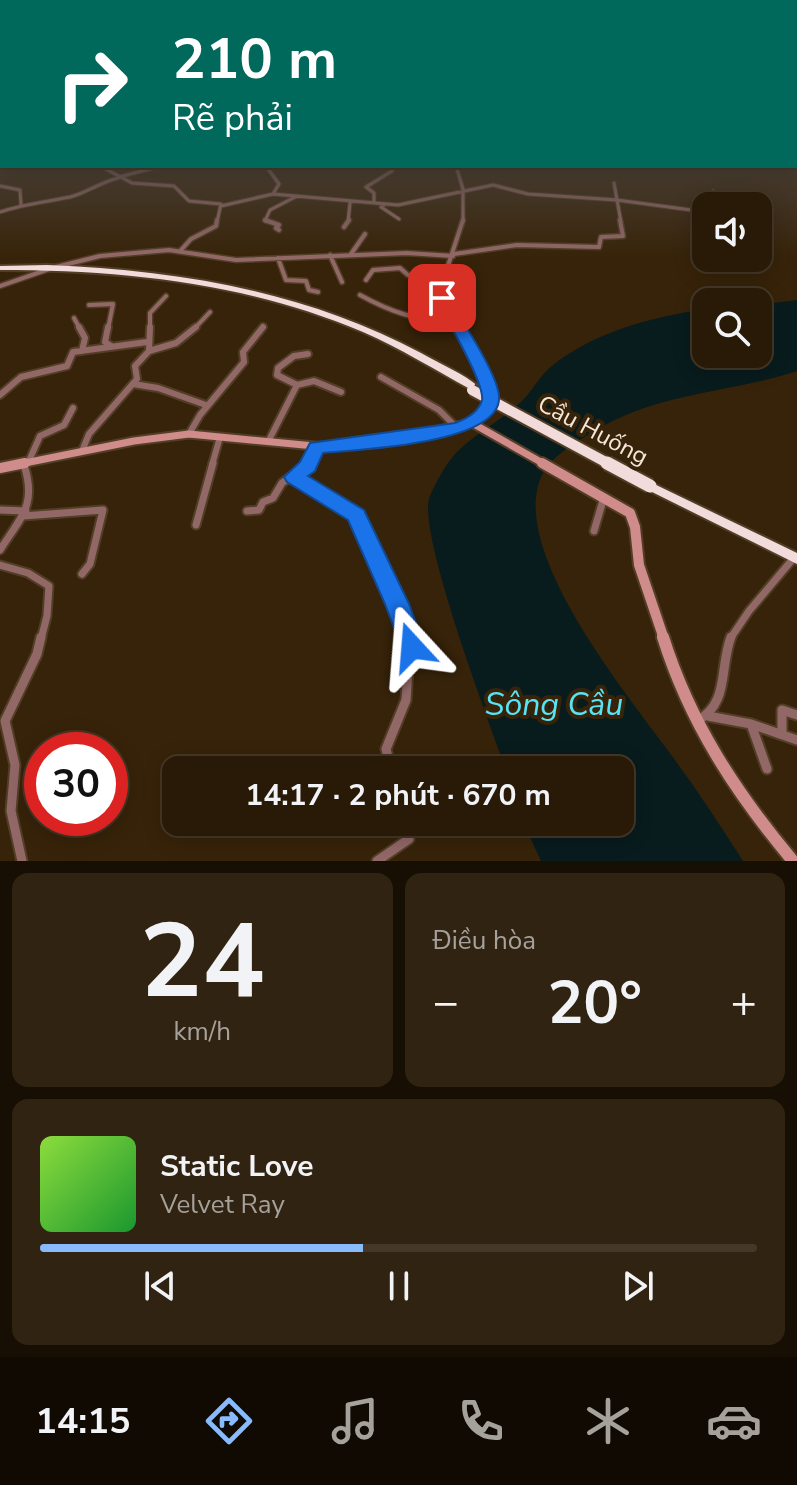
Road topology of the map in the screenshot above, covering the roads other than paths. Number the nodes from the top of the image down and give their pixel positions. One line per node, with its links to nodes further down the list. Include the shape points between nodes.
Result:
1 (115, 178): 14 (street, via 74,196)
2 (121, 178): 16 (street, via 133,184 174,186 189,201)
3 (274, 178): 9 (street, via 279,184)
4 (381, 178): 12 (street, via 366,187 374,193)
5 (459, 178): 8 (street)
6 (614, 183): 11 (street)
7 (0, 188): 14 (street, via 20,190)
8 (463, 191): 11 (street, via 498,185 533,195); 15 (street); 26 (street, via 463,220)
9 (273, 194): 10 (street); 16 (street)
10 (297, 196): 13 (street); 21 (street, via 270,210 265,221 279,225)
11 (617, 200): 17 (street); 26 (street, via 623,236 601,237 599,247 517,245)
12 (374, 202): 13 (street); 15 (street)
13 (350, 203): 20 (street)
14 (21, 205): 18 (street)
15 (384, 205): 19 (street, via 384,212)
16 (221, 206): 23 (street, via 216,226)
17 (692, 210)
18 (0, 212)
19 (399, 219)
20 (344, 227)
21 (279, 230)
22 (365, 234): 24 (street)
23 (181, 250): 27 (street, via 236,260); 28 (street, via 113,254)
24 (351, 254): 25 (street); 26 (street)
25 (330, 255): 27 (street); 32 (street)
26 (454, 255): 30 (street)
27 (278, 258): 34 (street, via 286,280 306,281 309,290)
28 (52, 268): 29 (highway, Cầu Huống); 33 (street); 71 (highway, Cầu Huống, bridge, via 173,278 299,308 365,333)
29 (0, 269)
30 (442, 276): 31 (street, via 408,275 400,268 373,270); 40 (street, via 441,297)
31 (366, 280)
32 (342, 282)
33 (0, 286)
34 (318, 292)
35 (360, 295): 40 (street, via 393,312)
36 (166, 296): 42 (street, via 150,313)
37 (89, 305): 43 (street, via 113,304 105,342)
38 (210, 312): 45 (street, via 169,349)
39 (74, 318): 44 (street, via 84,334)
40 (452, 320): 54 (street, via 491,394)
41 (263, 327): 52 (street, via 226,387)
42 (147, 342): 43 (street); 45 (street)
43 (111, 346): 44 (street)
44 (82, 351): 51 (street, via 72,352 65,367 21,377)
45 (149, 351): 48 (street, via 135,366 138,376)
46 (308, 354): 49 (street, via 294,356 278,368 277,375)
47 (381, 377): 55 (street, via 439,410)
48 (133, 384): 52 (street); 60 (street, via 89,434)
49 (297, 385): 50 (street, via 314,381); 58 (street)
50 (341, 392)
51 (0, 395)
52 (206, 405): 56 (street)
53 (73, 408): 61 (street, via 64,425 40,436)
54 (475, 425): 55 (street); 64 (street)
55 (458, 429): 59 (street)
56 (189, 434): 57 (street); 60 (street)
57 (220, 437): 58 (street); 68 (street)
58 (268, 442): 59 (street)
59 (316, 447): 63 (street, via 308,466)
60 (82, 451): 61 (street)
61 (26, 464): 62 (street); 67 (street, via 31,487)
62 (0, 468)
63 (294, 477): 66 (street, via 259,510); 79 (street, via 357,515 412,641 406,700)
64 (604, 497): 69 (street); 75 (street, via 635,522 638,565 680,687)
65 (0, 510): 67 (street)
66 (247, 511)
67 (25, 513): 70 (street); 73 (street, via 103,510 90,564)
68 (196, 525)
69 (594, 531)
70 (0, 550)
71 (795, 557): 75 (street, via 730,641 718,706)
72 (0, 565): 82 (street, via 49,586 37,654 5,721 15,765 11,811)
73 (82, 574)
74 (797, 715): 77 (street, via 782,710)
75 (702, 719): 76 (street); 84 (street, via 720,764)
76 (751, 724): 77 (street); 80 (street)
77 (782, 734): 78 (street)
78 (797, 740)
79 (388, 756)
80 (767, 769)
81 (408, 836): 83 (street)
82 (22, 861)
83 (377, 861)
84 (793, 861)

